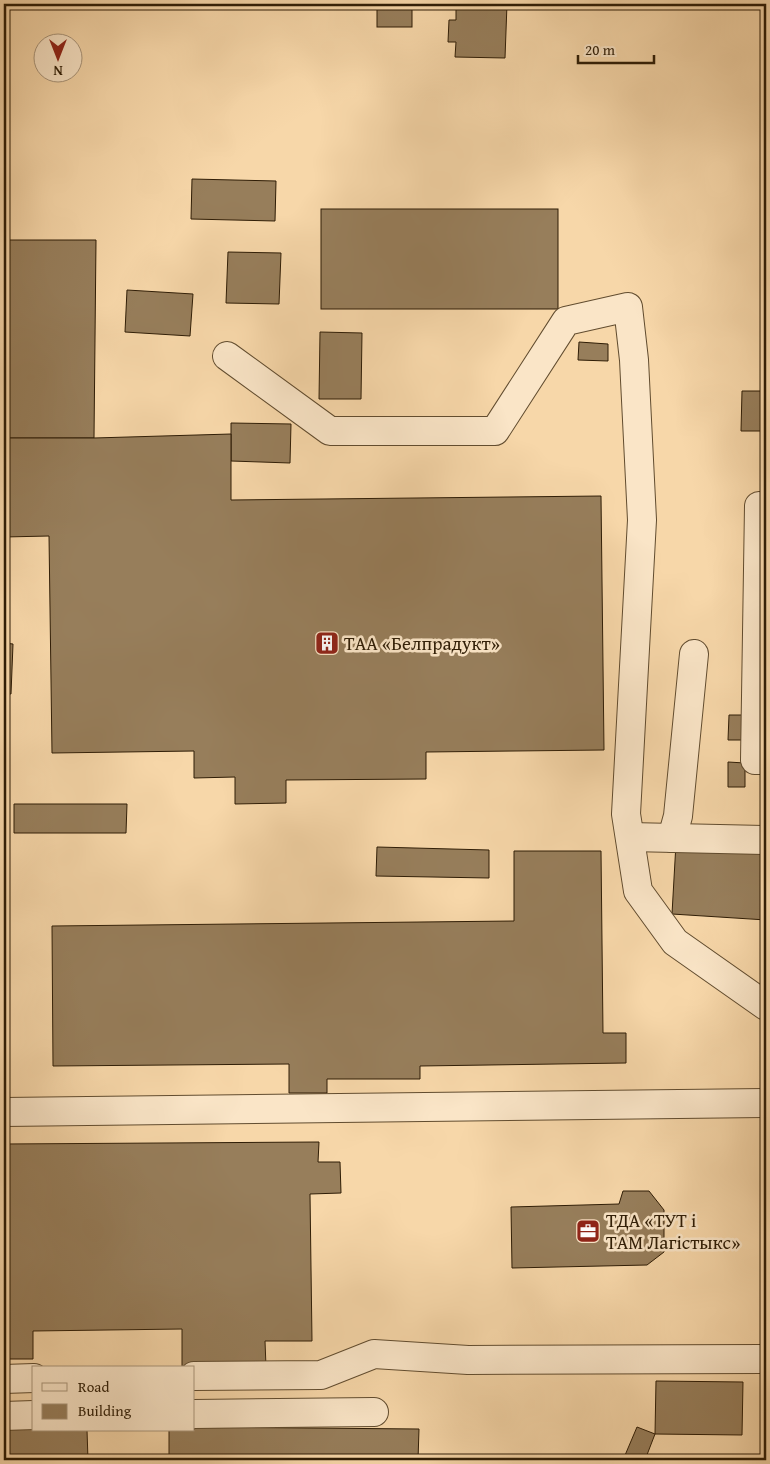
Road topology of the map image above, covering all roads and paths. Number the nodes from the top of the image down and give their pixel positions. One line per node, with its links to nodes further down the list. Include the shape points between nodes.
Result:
1 (227, 356): 5 (lane, via 330,431 495,431 566,321 628,307 634,360 642,520 626,814)
2 (766, 506): 4 (lane, via 759,506 754,760)
3 (694, 654): 6 (lane, via 678,816)
4 (766, 760)
5 (630, 837): 6 (lane); 8 (lane, via 638,891 675,942)
6 (672, 838): 7 (lane)
7 (766, 840)
8 (766, 1004)
9 (766, 1103): 10 (lane)
10 (4, 1112)
11 (766, 1359): 12 (lane, via 468,1360 374,1354 321,1375)
12 (195, 1376)
13 (4, 1378): 14 (lane)
14 (32, 1378)
15 (374, 1412): 16 (lane)
16 (195, 1414)
17 (4, 1416): 18 (lane)
18 (32, 1416)

